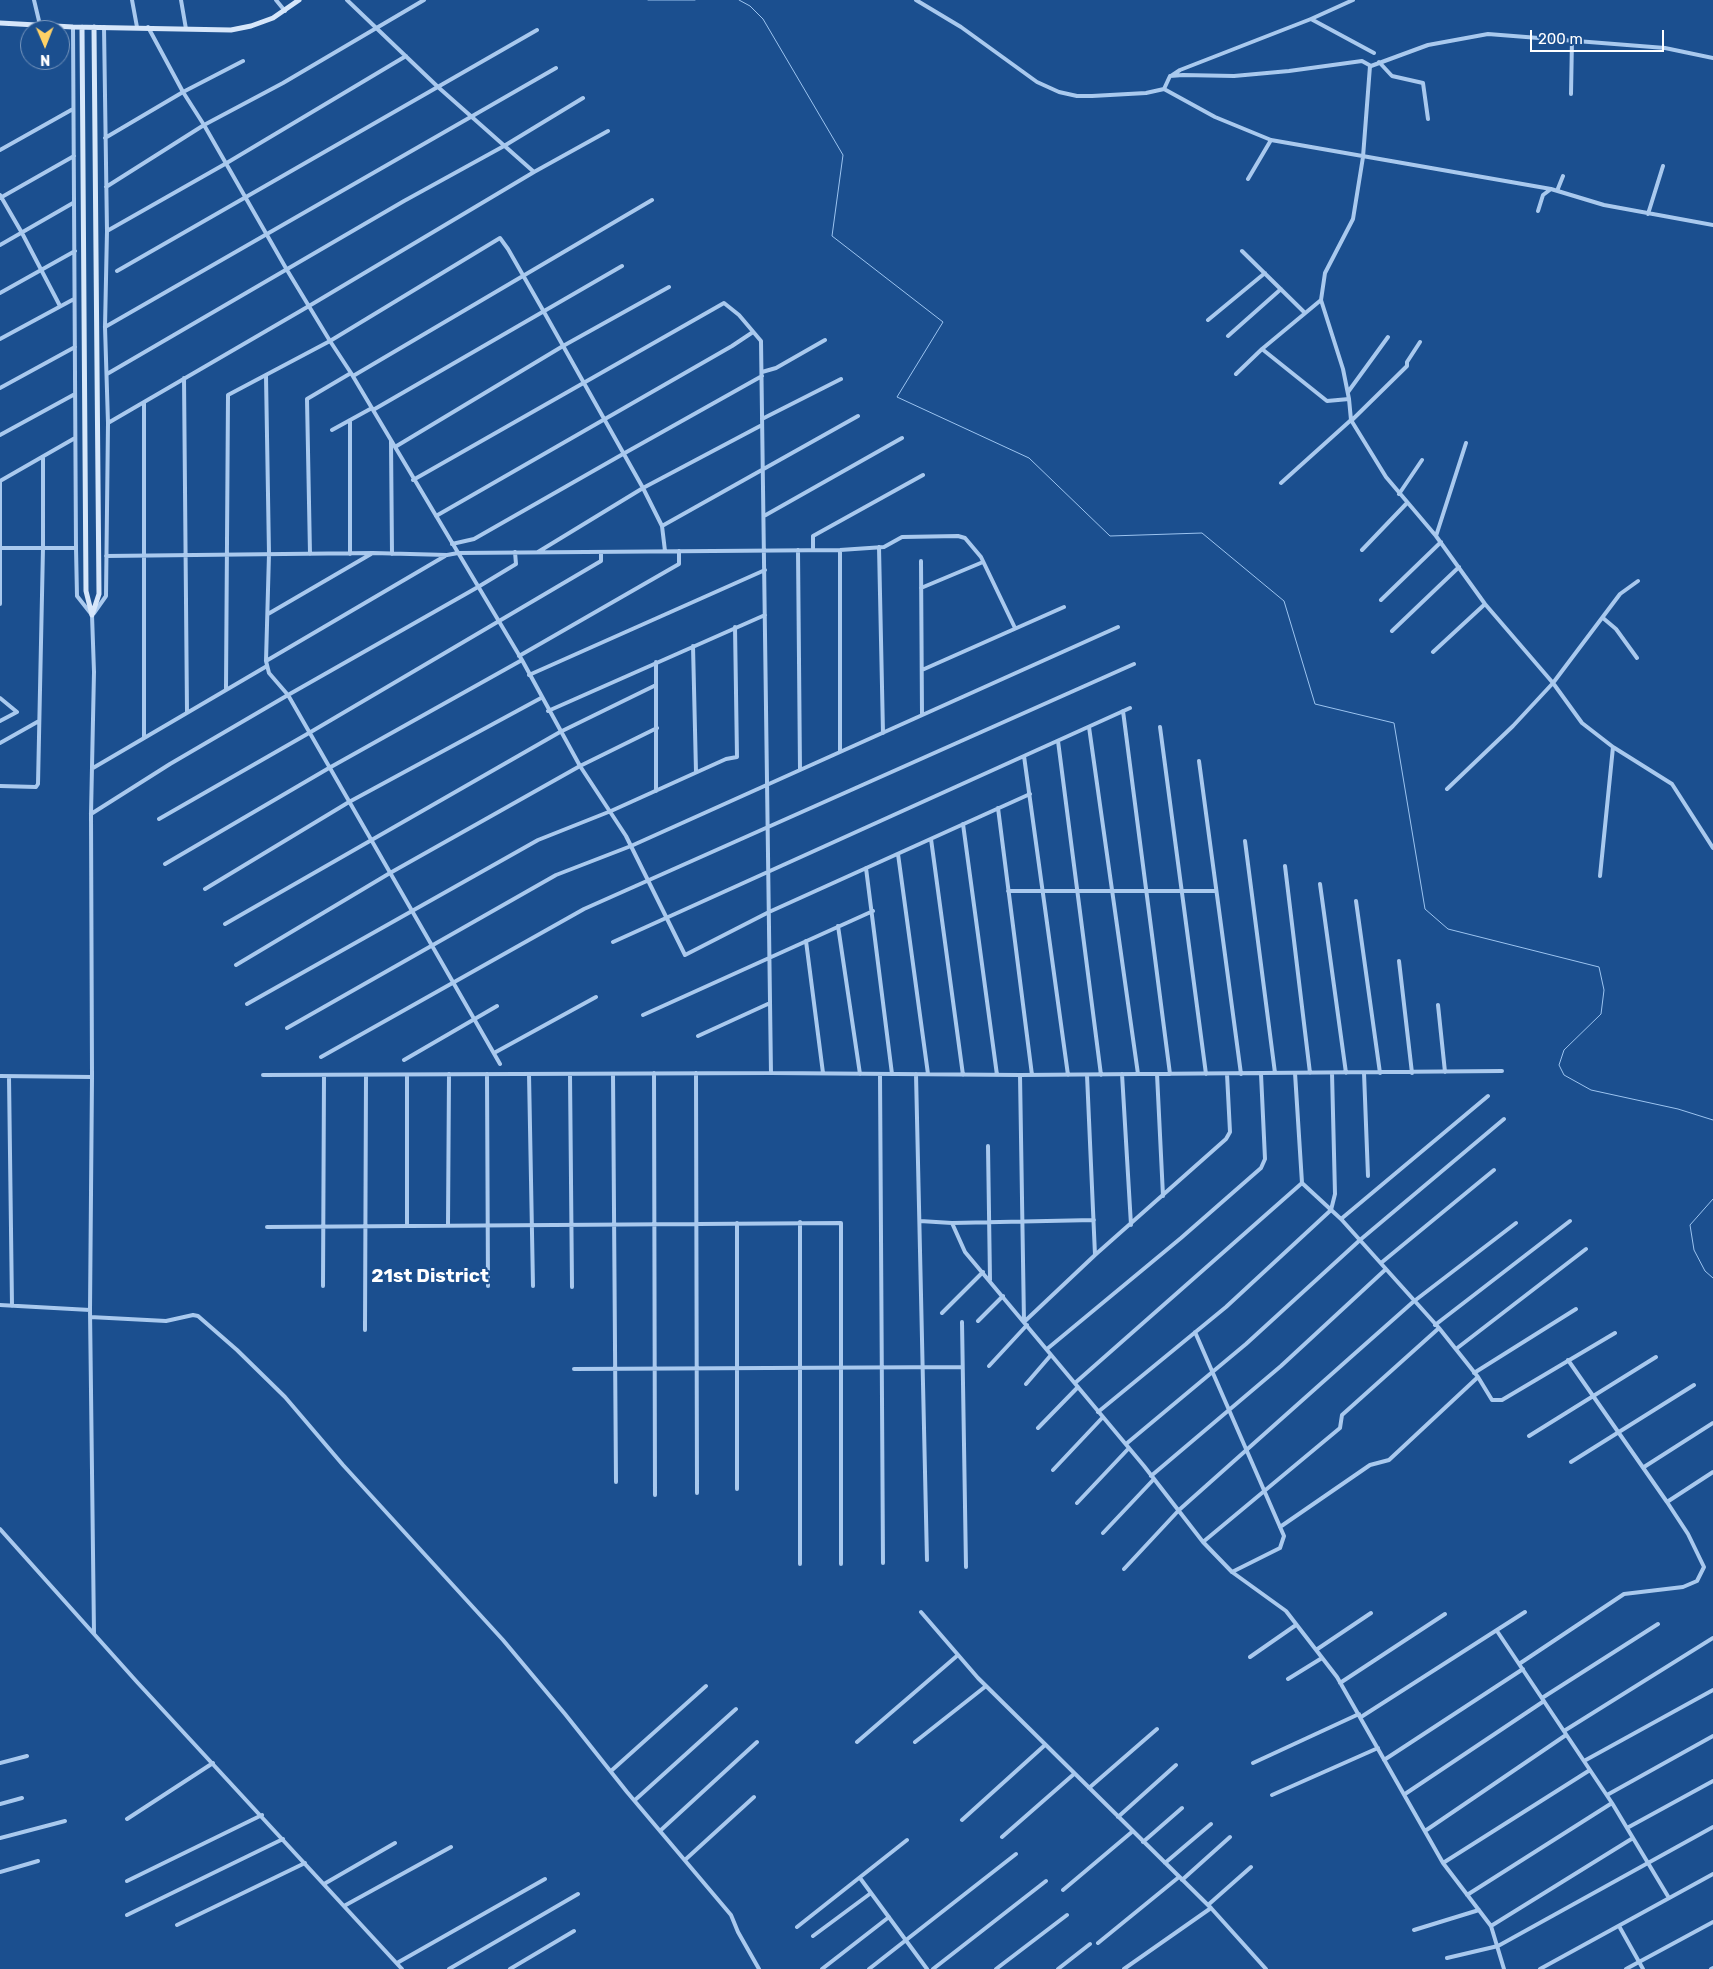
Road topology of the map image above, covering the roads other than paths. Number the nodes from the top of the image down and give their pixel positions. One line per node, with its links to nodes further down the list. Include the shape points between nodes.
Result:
1 (34, 0): 12 (street)
2 (132, 0): 20 (street)
3 (181, 0): 23 (street)
4 (276, 0): 10 (street)
5 (299, 0): 10 (street)
6 (347, 0): 22 (street)
7 (424, 0): 22 (street)
8 (916, 0): 35 (street, via 961,27 1037,82 1059,92 1092,96)
9 (1353, 0): 11 (street)
10 (285, 11): 23 (street, via 259,23 231,30)
11 (1311, 19): 26 (street); 33 (street)
12 (39, 20)
13 (0, 23): 14 (street)
14 (20, 24)
15 (70, 27): 16 (street)
16 (73, 27): 17 (street); 39 (street)
17 (82, 27): 18 (street); 180 (street, via 86,590)
18 (94, 27): 19 (street); 180 (street, via 99,594)
19 (104, 27): 20 (street); 44 (street)
20 (137, 27): 21 (street)
21 (148, 27): 23 (street); 36 (street)
22 (375, 28): 27 (street); 42 (street)
23 (186, 29)
24 (537, 30): 34 (street)
25 (1572, 40): 28 (street, via 1666,48); 30 (street, via 1488,34 1428,46); 37 (street)
26 (1374, 53)
27 (406, 56): 34 (street); 50 (street)
28 (1713, 58)
29 (243, 61): 36 (street)
30 (1379, 62): 31 (street); 41 (street, via 1392,76 1423,83)
31 (1370, 66): 33 (street, via 1364,60 1234,76); 49 (street)
32 (556, 68): 40 (street)
33 (1170, 76): 35 (street)
34 (438, 87): 40 (street); 59 (street)
35 (1164, 89): 45 (street)
36 (183, 92): 42 (street); 44 (street)
37 (1571, 94)
38 (583, 98): 46 (street)
39 (73, 109): 47 (street); 48 (street)
40 (472, 116): 46 (street); 67 (street)
41 (1428, 119)
42 (204, 125): 50 (street); 55 (street)
43 (608, 131): 52 (street)
44 (105, 138): 55 (street)
45 (1271, 140): 49 (street); 54 (street)
46 (504, 146): 52 (street); 73 (street)
47 (0, 150)
48 (74, 156): 58 (street); 61 (street)
49 (1363, 157): 56 (street); 81 (street, via 1353,219 1325,273)
50 (225, 164): 59 (street); 65 (street)
51 (1663, 166): 63 (street)
52 (534, 172): 83 (street)
53 (1563, 176): 57 (street)
54 (1248, 179)
55 (106, 187): 65 (street)
56 (1551, 189): 57 (street); 62 (street, via 1543,195)
57 (1557, 190): 63 (street, via 1604,205)
58 (0, 197): 66 (street)
59 (246, 198): 67 (street); 74 (street)
60 (652, 200): 76 (street)
61 (73, 204): 66 (street); 69 (street)
62 (1538, 211)
63 (1648, 214): 64 (street)
64 (1713, 225)
65 (107, 231): 87 (street)
66 (22, 233): 68 (street); 72 (street)
67 (266, 234): 73 (street); 87 (street)
68 (0, 245)
69 (75, 251): 72 (street); 80 (street)
70 (1242, 251): 75 (street)
71 (622, 266): 84 (street)
72 (41, 269): 79 (street); 82 (street)
73 (286, 270): 83 (street); 98 (street)
74 (117, 271)
75 (1265, 272): 78 (street); 86 (street)
76 (523, 276): 84 (street); 93 (street, via 500,238); 101 (street)
77 (668, 287): 95 (street)
78 (1281, 289): 85 (street); 89 (street)
79 (0, 293)
80 (74, 299): 82 (street); 96 (street)
81 (1321, 300): 85 (street); 107 (street)
82 (60, 306): 91 (street)
83 (310, 306): 93 (street); 103 (street)
84 (544, 312): 95 (street); 111 (street)
85 (1305, 313): 97 (street)
86 (1208, 320)
87 (105, 327): 98 (street)
88 (753, 332): 99 (street, via 761,341); 105 (street, via 724,303); 115 (street)
89 (1228, 336)
90 (1388, 337): 107 (street)
91 (0, 339)
92 (824, 340): 99 (street)
93 (330, 342): 101 (street); 102 (street)
94 (1420, 342): 116 (street, via 1404,370)
95 (563, 346): 105 (street); 125 (street)
96 (75, 347): 106 (street); 108 (street)
97 (1262, 349): 100 (street); 109 (street, via 1327,401)
98 (107, 374): 117 (street)
99 (762, 374): 113 (street); 126 (street)
100 (1236, 374)
101 (352, 375): 111 (street); 162 (street, via 307,399)
102 (266, 376): 160 (street, via 228,395); 161 (street)
103 (184, 378): 110 (street); 159 (street)
104 (841, 379): 113 (street)
105 (583, 382): 115 (street); 131 (street)
106 (0, 388)
107 (1348, 392): 109 (street)
108 (75, 394): 120 (street); 121 (street)
109 (1349, 400): 116 (street)
110 (144, 402): 117 (street); 165 (street)
111 (372, 409): 114 (street); 123 (street)
112 (858, 416): 129 (street)
113 (762, 419): 118 (street)
114 (350, 420): 119 (street); 163 (street)
115 (604, 420): 126 (street); 137 (street)
116 (1351, 421): 133 (street); 135 (street)
117 (108, 423): 167 (street)
118 (762, 425): 129 (street); 134 (street)
119 (332, 430)
120 (0, 435)
121 (76, 438): 127 (street); 146 (street)
122 (902, 438): 138 (street)
123 (391, 441): 125 (street); 164 (street)
124 (1466, 443): 140 (street)
125 (395, 447): 131 (street)
126 (623, 454): 134 (street); 142 (street, via 474,539)
127 (43, 458): 132 (street); 145 (street)
128 (1422, 460): 135 (street)
129 (763, 469): 138 (street); 139 (street)
130 (923, 475): 149 (street, via 814,536)
131 (413, 480): 137 (street)
132 (0, 481): 144 (street)
133 (1281, 483)
134 (643, 488): 139 (street); 155 (street)
135 (1399, 494): 136 (street)
136 (1407, 503): 140 (street); 151 (street)
137 (436, 516): 142 (street)
138 (764, 516): 147 (street)
139 (662, 526): 152 (street)
140 (1436, 536): 141 (street)
141 (1441, 542): 170 (street); 175 (street)
142 (452, 544): 158 (street)
143 (879, 547): 150 (street); 169 (street, via 902,537 958,536 965,538); 215 (street)
144 (0, 548): 145 (street); 176 (street)
145 (43, 548): 146 (street); 209 (street)
146 (76, 548): 180 (street, via 78,596)
147 (764, 550): 148 (street); 153 (street); 171 (street)
148 (798, 550): 149 (street); 226 (street)
149 (813, 550): 150 (street)
150 (840, 550): 220 (street)
151 (1362, 550)
152 (665, 551): 153 (street); 156 (street)
153 (679, 551): 190 (street, via 679,564)
154 (515, 552): 155 (street); 158 (street); 173 (street, via 516,564)
155 (538, 552): 156 (street)
156 (601, 552): 183 (street, via 601,561)
157 (373, 553): 163 (street); 164 (street); 179 (street)
158 (458, 553): 166 (street); 173 (street)
159 (185, 554): 160 (street); 165 (street); 206 (street)
160 (227, 554): 161 (street); 199 (street)
161 (269, 554): 162 (street); 179 (street)
162 (310, 554): 163 (street)
163 (350, 554)
164 (392, 554): 166 (street)
165 (143, 555): 167 (street); 216 (street)
166 (446, 555): 193 (street)
167 (106, 556): 180 (street, via 106,596)
168 (921, 561): 174 (street)
169 (983, 562): 174 (street); 186 (street)
170 (1459, 567): 177 (street); 187 (street)
171 (765, 570): 181 (street); 196 (street)
172 (1638, 581): 182 (street, via 1620,594)
173 (478, 587): 183 (street); 200 (street)
174 (920, 588): 195 (street)
175 (1381, 600)
176 (0, 604)
177 (1485, 604): 189 (street); 197 (street)
178 (1064, 607): 186 (street)
179 (268, 614): 193 (street)
180 (92, 615): 224 (street)
181 (765, 615): 184 (street); 228 (street)
182 (1602, 618): 191 (street, via 1616,629); 197 (street)
183 (499, 622): 190 (street); 214 (street)
184 (735, 627): 188 (street); 227 (street, via 737,757)
185 (1118, 627): 207 (street)
186 (1015, 628): 195 (street)
187 (1392, 632)
188 (693, 646): 192 (street); 227 (street)
189 (1433, 652)
190 (520, 658): 196 (street); 225 (street)
191 (1637, 658)
192 (656, 662): 198 (street); 204 (street)
193 (266, 664): 199 (street); 200 (street, via 269,673)
194 (1134, 664): 239 (street)
195 (922, 670): 207 (street)
196 (529, 675): 202 (street)
197 (1553, 683): 219 (street, via 1582,724); 230 (street)
198 (656, 685): 212 (street); 213 (street)
199 (226, 689): 206 (street)
200 (288, 695): 214 (street); 236 (street)
201 (0, 698): 208 (street, via 17,712)
202 (541, 698): 204 (street); 233 (street)
203 (1130, 708): 205 (street)
204 (548, 711): 213 (street)
205 (1123, 711): 211 (street); 259 (street)
206 (187, 712): 216 (street)
207 (922, 715): 215 (street)
208 (0, 721)
209 (40, 721): 218 (street); 229 (street, via 38,784 36,787)
210 (1160, 726): 260 (street)
211 (1089, 727): 217 (street); 258 (street)
212 (657, 728): 223 (street); 231 (street)
213 (560, 732): 223 (street); 241 (street)
214 (309, 733): 225 (street); 237 (street)
215 (882, 733): 220 (street)
216 (144, 737): 224 (street)
217 (1058, 741): 221 (street); 257 (street)
218 (0, 743)
219 (1614, 746): 244 (street, via 1672,784); 251 (street)
220 (840, 752): 226 (street)
221 (1024, 756): 232 (street); 249 (street)
222 (1199, 761): 261 (street)
223 (580, 766): 235 (street); 250 (street)
224 (93, 768): 236 (street)
225 (329, 768): 233 (street); 246 (street)
226 (800, 770): 228 (street)
227 (696, 772): 231 (street)
228 (767, 785): 239 (street); 243 (street)
229 (0, 786)
230 (1447, 789)
231 (656, 791): 235 (street)
232 (1030, 794): 234 (street); 256 (street)
233 (349, 802): 241 (street); 254 (street)
234 (998, 808): 238 (street); 255 (street)
235 (611, 811): 243 (street); 263 (street, via 538,840)
236 (91, 814): 334 (street)
237 (158, 819)
238 (963, 824): 240 (street); 328 (street)
239 (768, 826): 249 (street); 252 (street)
240 (931, 839): 245 (street); 313 (street)
241 (371, 840): 250 (street); 267 (street)
242 (1245, 841): 324 (street)
243 (631, 846): 252 (street); 271 (street, via 556,875)
244 (1713, 848)
245 (898, 854): 248 (street); 312 (street)
246 (165, 864)
247 (1285, 866): 297 (street)
248 (866, 868): 264 (street); 265 (street)
249 (768, 872): 265 (street); 266 (street)
250 (390, 873): 263 (street); 274 (street)
251 (1600, 876)
252 (648, 880): 266 (street); 275 (street, via 584,909)
253 (1320, 884): 299 (street)
254 (205, 888)
255 (1008, 891): 256 (street); 330 (street)
256 (1043, 891): 257 (street); 331 (street)
257 (1077, 891): 258 (street); 315 (street)
258 (1112, 891): 259 (street); 317 (street)
259 (1147, 891): 260 (street); 319 (street)
260 (1182, 891): 261 (street); 320 (street)
261 (1216, 891): 322 (street)
262 (1356, 901): 301 (street)
263 (412, 910): 271 (street); 278 (street)
264 (872, 911): 268 (street); 310 (street)
265 (769, 912): 266 (street, via 685,955); 272 (street)
266 (666, 918): 270 (street)
267 (225, 924)
268 (838, 926): 269 (street); 308 (street)
269 (806, 941): 272 (street); 295 (street)
270 (613, 942)
271 (432, 945): 275 (street); 283 (street)
272 (769, 958): 277 (street); 281 (street)
273 (1399, 961): 290 (street)
274 (236, 965)
275 (454, 984): 282 (street); 286 (street)
276 (596, 997): 285 (street)
277 (770, 1003): 284 (street); 294 (street)
278 (247, 1004)
279 (1438, 1004): 291 (street)
280 (497, 1006): 282 (street)
281 (643, 1015)
282 (474, 1019): 285 (street); 287 (street)
283 (287, 1028)
284 (698, 1036)
285 (494, 1053): 288 (street)
286 (321, 1057)
287 (404, 1060)
288 (500, 1064)
289 (1502, 1071): 291 (street)
290 (1412, 1072): 291 (street); 301 (street)
291 (1445, 1072)
292 (654, 1073): 293 (street); 307 (street); 350 (street)
293 (696, 1073): 294 (street); 351 (street)
294 (771, 1073): 295 (street)
295 (823, 1073): 308 (street)
296 (1295, 1073): 297 (street); 324 (street); 340 (street)
297 (1310, 1073): 298 (street)
298 (1332, 1073): 299 (street); 342 (street, via 1335,1194)
299 (1346, 1073): 300 (street)
300 (1364, 1073): 301 (street); 339 (street)
301 (1380, 1073)
302 (407, 1074): 303 (street); 327 (street); 362 (street)
303 (448, 1074): 304 (street); 358 (street)
304 (487, 1074): 305 (street); 359 (street)
305 (529, 1074): 306 (street); 360 (street)
306 (570, 1074): 307 (street); 355 (street)
307 (613, 1074): 356 (street)
308 (860, 1074): 309 (street)
309 (880, 1074): 310 (street); 402 (street)
310 (892, 1074): 311 (street)
311 (916, 1074): 312 (street); 345 (street)
312 (928, 1074): 313 (street)
313 (963, 1074): 328 (street)
314 (1088, 1074): 315 (street); 331 (street); 344 (street)
315 (1101, 1074): 316 (street)
316 (1122, 1074): 317 (street); 357 (street)
317 (1138, 1074): 318 (street)
318 (1157, 1074): 319 (street); 341 (street)
319 (1170, 1074): 320 (street)
320 (1206, 1074): 321 (street)
321 (1227, 1074): 322 (street); 341 (street, via 1230,1132)
322 (1241, 1074): 323 (street)
323 (1261, 1074): 324 (street); 391 (street, via 1265,1159 1261,1168)
324 (1275, 1074)
325 (263, 1075): 326 (street)
326 (324, 1075): 327 (street); 364 (street)
327 (366, 1075): 361 (street)
328 (997, 1075): 329 (street)
329 (1020, 1075): 330 (street); 349 (street)
330 (1032, 1075): 331 (street)
331 (1068, 1075)
332 (0, 1076): 333 (street)
333 (9, 1076): 334 (street); 379 (street)
334 (92, 1077): 381 (street)
335 (1488, 1096): 343 (street)
336 (1504, 1119): 365 (street)
337 (988, 1146): 348 (street)
338 (1494, 1170): 368 (street)
339 (1368, 1176)
340 (1302, 1183): 342 (street); 411 (street)
341 (1163, 1196): 357 (street)
342 (1331, 1210): 343 (street); 389 (street)
343 (1341, 1219): 365 (street)
344 (1094, 1220): 349 (street); 367 (street)
345 (920, 1221): 353 (street); 403 (street)
346 (1570, 1221): 387 (street)
347 (800, 1222): 352 (street); 400 (street); 401 (street, via 838,1222 841,1225)
348 (989, 1222): 349 (street); 353 (street); 371 (street)
349 (1022, 1222): 386 (street)
350 (654, 1223): 351 (street); 356 (street); 406 (street)
351 (696, 1223): 352 (street); 398 (street)
352 (737, 1223): 399 (street)
353 (952, 1223): 370 (street, via 965,1252)
354 (1516, 1223): 377 (street)
355 (571, 1224): 356 (street); 360 (street); 375 (street)
356 (614, 1224): 405 (street)
357 (1131, 1224): 367 (street)
358 (448, 1225): 359 (street); 362 (street)
359 (488, 1225): 360 (street); 373 (street)
360 (532, 1225): 374 (street)
361 (365, 1226): 362 (street); 364 (street); 388 (street)
362 (407, 1226)
363 (267, 1227): 364 (street)
364 (323, 1227): 372 (street)
365 (1360, 1240): 368 (street); 407 (street)
366 (1586, 1249): 392 (street)
367 (1095, 1255): 386 (street)
368 (1381, 1263): 369 (street)
369 (1386, 1269): 377 (street); 414 (street)
370 (983, 1272): 371 (street); 382 (street)
371 (990, 1280): 376 (street)
372 (323, 1286)
373 (488, 1286)
374 (533, 1286)
375 (572, 1287)
376 (1003, 1296): 384 (street); 386 (street)
377 (1413, 1302): 387 (street); 422 (street)
378 (0, 1305): 379 (street)
379 (12, 1306): 381 (street)
380 (1576, 1309): 408 (street)
381 (90, 1310): 383 (street)
382 (942, 1313)
383 (90, 1317): 454 (street); 486 (street, via 166,1321 193,1315 207,1323 285,1396 343,1465 503,1640)
384 (978, 1321)
385 (962, 1322): 397 (street)
386 (1025, 1323): 391 (street); 396 (street)
387 (1437, 1326): 392 (street); 430 (street, via 1342,1414 1340,1428)
388 (364, 1330)
389 (1195, 1332): 407 (street); 415 (street)
390 (1615, 1333): 395 (street)
391 (1047, 1349): 393 (street)
392 (1456, 1349): 408 (street)
393 (1051, 1355): 410 (street); 411 (street)
394 (1656, 1357): 413 (street)
395 (1568, 1360): 409 (street, via 1502,1400 1492,1400); 413 (street)
396 (989, 1366)
397 (962, 1367): 403 (street); 444 (street)
398 (697, 1368): 399 (street); 406 (street); 431 (street)
399 (737, 1368): 400 (street); 429 (street)
400 (800, 1368): 401 (street); 442 (street)
401 (841, 1368): 402 (street); 443 (street)
402 (882, 1368): 403 (street); 441 (street)
403 (923, 1368): 440 (street)
404 (574, 1369): 405 (street)
405 (615, 1369): 406 (street); 428 (street)
406 (654, 1369): 432 (street)
407 (1213, 1371): 414 (street); 421 (street)
408 (1474, 1372): 409 (street)
409 (1478, 1378): 436 (street, via 1389,1460 1370,1465)
410 (1026, 1384)
411 (1076, 1385): 415 (street); 418 (street)
412 (1694, 1385): 419 (street)
413 (1592, 1396): 419 (street); 420 (street)
414 (1229, 1410): 422 (street); 427 (street)
415 (1098, 1412): 416 (street)
416 (1103, 1417): 421 (street); 425 (street)
417 (1713, 1423): 424 (street)
418 (1038, 1428)
419 (1619, 1432): 423 (street); 424 (street)
420 (1529, 1436)
421 (1127, 1446): 427 (street); 434 (street)
422 (1247, 1451): 430 (street); 435 (street)
423 (1571, 1462)
424 (1644, 1467): 433 (street)
425 (1053, 1470)
426 (1713, 1472): 433 (street)
427 (1153, 1478): 435 (street); 438 (street)
428 (616, 1482)
429 (737, 1489)
430 (1264, 1492): 436 (street); 439 (street)
431 (697, 1493)
432 (655, 1495)
433 (1667, 1502): 460 (street, via 1704,1567 1697,1581 1683,1587 1624,1594)
434 (1077, 1503)
435 (1179, 1510): 439 (street); 445 (street)
436 (1280, 1527): 446 (street, via 1284,1536 1280,1548)
437 (0, 1529): 454 (street)
438 (1103, 1532)
439 (1203, 1542): 446 (street)
440 (927, 1560)
441 (882, 1562)
442 (800, 1564)
443 (841, 1564)
444 (966, 1567)
445 (1124, 1569)
446 (1232, 1572): 452 (street, via 1286,1611)
447 (921, 1612): 457 (street)
448 (1525, 1612): 453 (street)
449 (1371, 1613): 456 (street)
450 (1445, 1614): 463 (street)
451 (1658, 1624): 467 (street)
452 (1296, 1625): 456 (street); 458 (street)
453 (1497, 1631): 460 (street); 469 (street)
454 (94, 1633): 482 (street)
455 (1713, 1638): 471 (street)
456 (1316, 1650): 459 (street)
457 (958, 1655): 465 (street); 474 (street)
458 (1250, 1656)
459 (1322, 1658): 462 (street); 463 (street)
460 (1519, 1664): 461 (street)
461 (1523, 1669): 467 (street); 479 (street)
462 (1288, 1679)
463 (1340, 1683): 469 (street)
464 (706, 1686): 486 (street)
465 (986, 1686): 475 (street); 476 (street)
466 (1713, 1690): 480 (street)
467 (1543, 1699): 471 (street); 490 (street)
468 (736, 1709): 495 (street)
469 (1360, 1716): 477 (street); 483 (street)
470 (1156, 1729): 489 (street)
471 (1565, 1733): 480 (street); 509 (street)
472 (1713, 1736): 492 (street)
473 (756, 1742): 507 (street)
474 (857, 1742)
475 (915, 1742)
476 (1045, 1745): 487 (street); 502 (street)
477 (1378, 1748): 479 (street); 491 (street)
478 (27, 1756): 481 (street)
479 (1384, 1760): 490 (street)
480 (1584, 1761): 485 (street)
481 (0, 1763)
482 (213, 1763): 499 (street); 501 (street)
483 (1253, 1764)
484 (1176, 1765): 500 (street)
485 (1590, 1770): 492 (street); 524 (street)
486 (611, 1771): 495 (street)
487 (1074, 1774): 489 (street); 510 (street)
488 (1713, 1781): 506 (street)
489 (1089, 1788): 500 (street)
490 (1405, 1794): 509 (street)
491 (1272, 1795)
492 (1607, 1795): 496 (street)
493 (754, 1796): 520 (street)
494 (22, 1798): 497 (street)
495 (635, 1800): 507 (street)
496 (1612, 1803): 506 (street); 538 (street)
497 (0, 1804)
498 (1182, 1808): 516 (street)
499 (262, 1816): 514 (street); 532 (street)
500 (1118, 1817): 508 (street)
501 (127, 1819)
502 (962, 1820)
503 (65, 1821): 512 (street)
504 (1211, 1824): 523 (street)
505 (1713, 1827): 525 (street)
506 (1627, 1828): 513 (street)
507 (661, 1830): 520 (street)
508 (1132, 1831): 516 (street); 535 (street)
509 (1425, 1831): 524 (street)
510 (1002, 1837)
511 (1230, 1837): 530 (street)
512 (0, 1838)
513 (1633, 1838): 525 (street); 548 (street)
514 (283, 1839): 522 (street); 543 (street)
515 (907, 1840): 529 (street)
516 (1143, 1842): 523 (street)
517 (395, 1843): 534 (street)
518 (451, 1847): 540 (street)
519 (1016, 1854): 554 (street)
520 (686, 1859): 564 (street, via 731,1915)
521 (38, 1861): 527 (street)
522 (305, 1863): 534 (street); 547 (street)
523 (1165, 1863): 530 (street)
524 (1444, 1863): 538 (street)
525 (1648, 1863): 539 (street); 557 (street)
526 (1251, 1867): 541 (street)
527 (0, 1872)
528 (1713, 1874): 539 (street)
529 (860, 1878): 536 (street); 550 (street)
530 (1181, 1878): 541 (street); 556 (street)
531 (545, 1879): 560 (street)
532 (127, 1881)
533 (1046, 1881): 568 (street)
534 (324, 1884): 540 (street)
535 (1063, 1890)
536 (871, 1893): 545 (street); 553 (street)
537 (578, 1894): 562 (street)
538 (1468, 1895): 542 (street)
539 (1668, 1898): 549 (street)
540 (344, 1906): 560 (street)
541 (1210, 1907): 571 (street); 572 (street)
542 (1479, 1910): 548 (street); 551 (street)
543 (127, 1915)
544 (1067, 1915): 569 (street)
545 (889, 1917): 554 (street); 565 (street)
546 (1713, 1922): 559 (street)
547 (176, 1925)
548 (1491, 1926): 557 (street)
549 (1618, 1926): 559 (street); 574 (street)
550 (797, 1927)
551 (1414, 1930)
552 (574, 1931): 563 (street)
553 (813, 1936)
554 (907, 1941): 566 (street); 567 (street)
555 (1090, 1944): 570 (street)
556 (1098, 1944)
557 (1498, 1946): 558 (street); 573 (street)
558 (1447, 1958)
559 (1639, 1962): 575 (street); 576 (street)
560 (397, 1963): 561 (street)
561 (402, 1969)
562 (449, 1969)
563 (510, 1969)
564 (760, 1969)
565 (822, 1969)
566 (869, 1969)
567 (927, 1969)
568 (933, 1969)
569 (996, 1969)
570 (1058, 1969)
571 (1124, 1969)
572 (1266, 1969)
573 (1504, 1969)
574 (1540, 1969)
575 (1626, 1969)
576 (1643, 1969)

